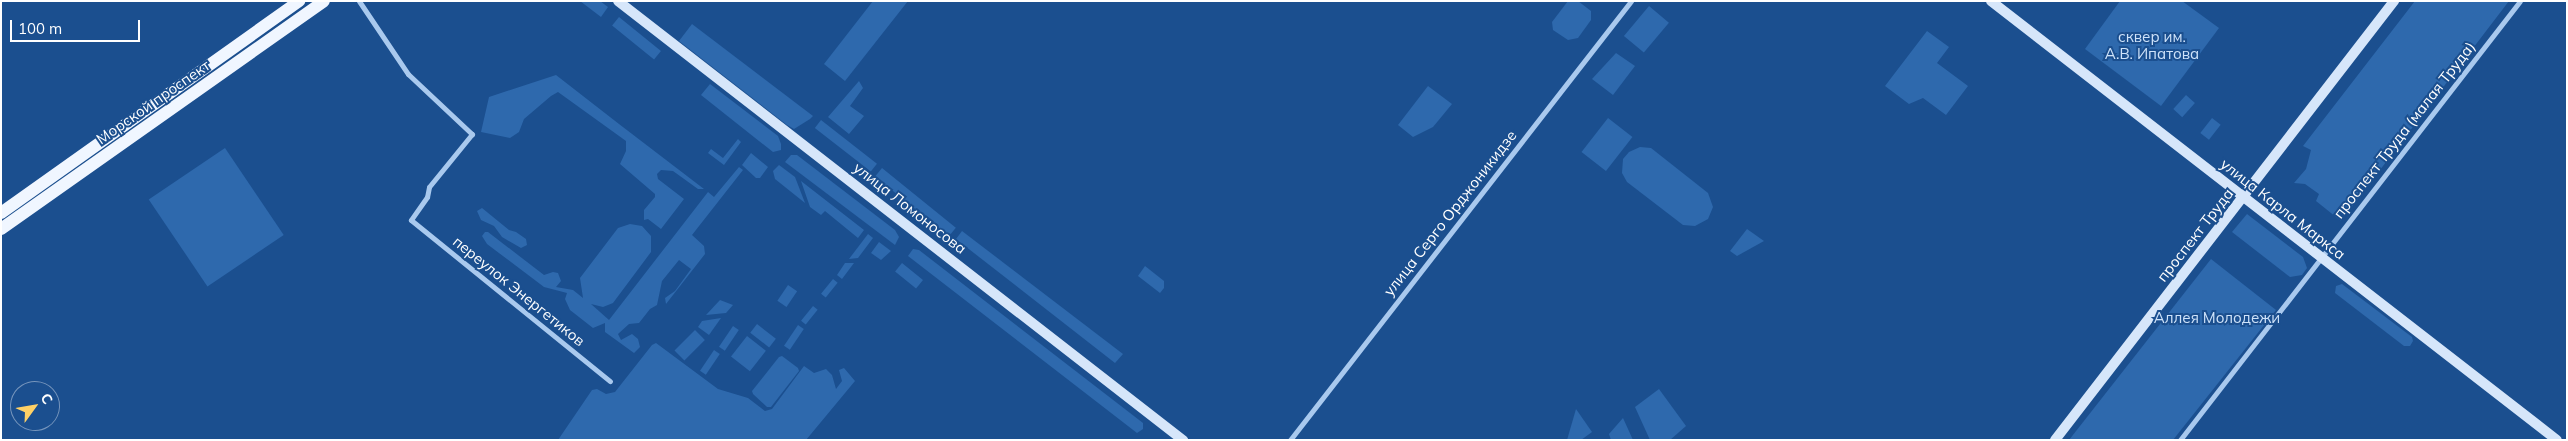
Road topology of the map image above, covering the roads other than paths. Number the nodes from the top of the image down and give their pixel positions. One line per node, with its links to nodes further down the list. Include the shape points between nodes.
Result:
1 (299, 1): 9 (main road, Морской проспект)
2 (324, 1): 9 (main road, Морской проспект)
3 (359, 1): 16 (street, переулок Энергетиков, via 408,74 472,134 429,187 427,197 411,220)
4 (618, 1): 17 (street, улица Ломоносова)
5 (1631, 1): 18 (street, улица Серго Орджоникидзе)
6 (1991, 1): 10 (street, улица Карла Маркса)
7 (2394, 1): 10 (street, проспект Труда)
8 (2520, 1): 15 (street, проспект Труда (малая Труда))
9 (84, 162): 11 (main road, Морской проспект); 13 (main road, Морской проспект)
10 (2244, 197): 15 (street, улица Карла Маркса); 19 (street, проспект Труда)
11 (16, 203): 12 (main road, Морской проспект); 13 (main road)
12 (1, 213)
13 (24, 213): 14 (main road, Морской проспект)
14 (1, 229)
15 (2322, 258): 20 (street, проспект Труда (малая Труда)); 21 (street, улица Карла Маркса)
16 (610, 382)
17 (1183, 440)
18 (1290, 440)
19 (2055, 440)
20 (2180, 440)
21 (2558, 440)

